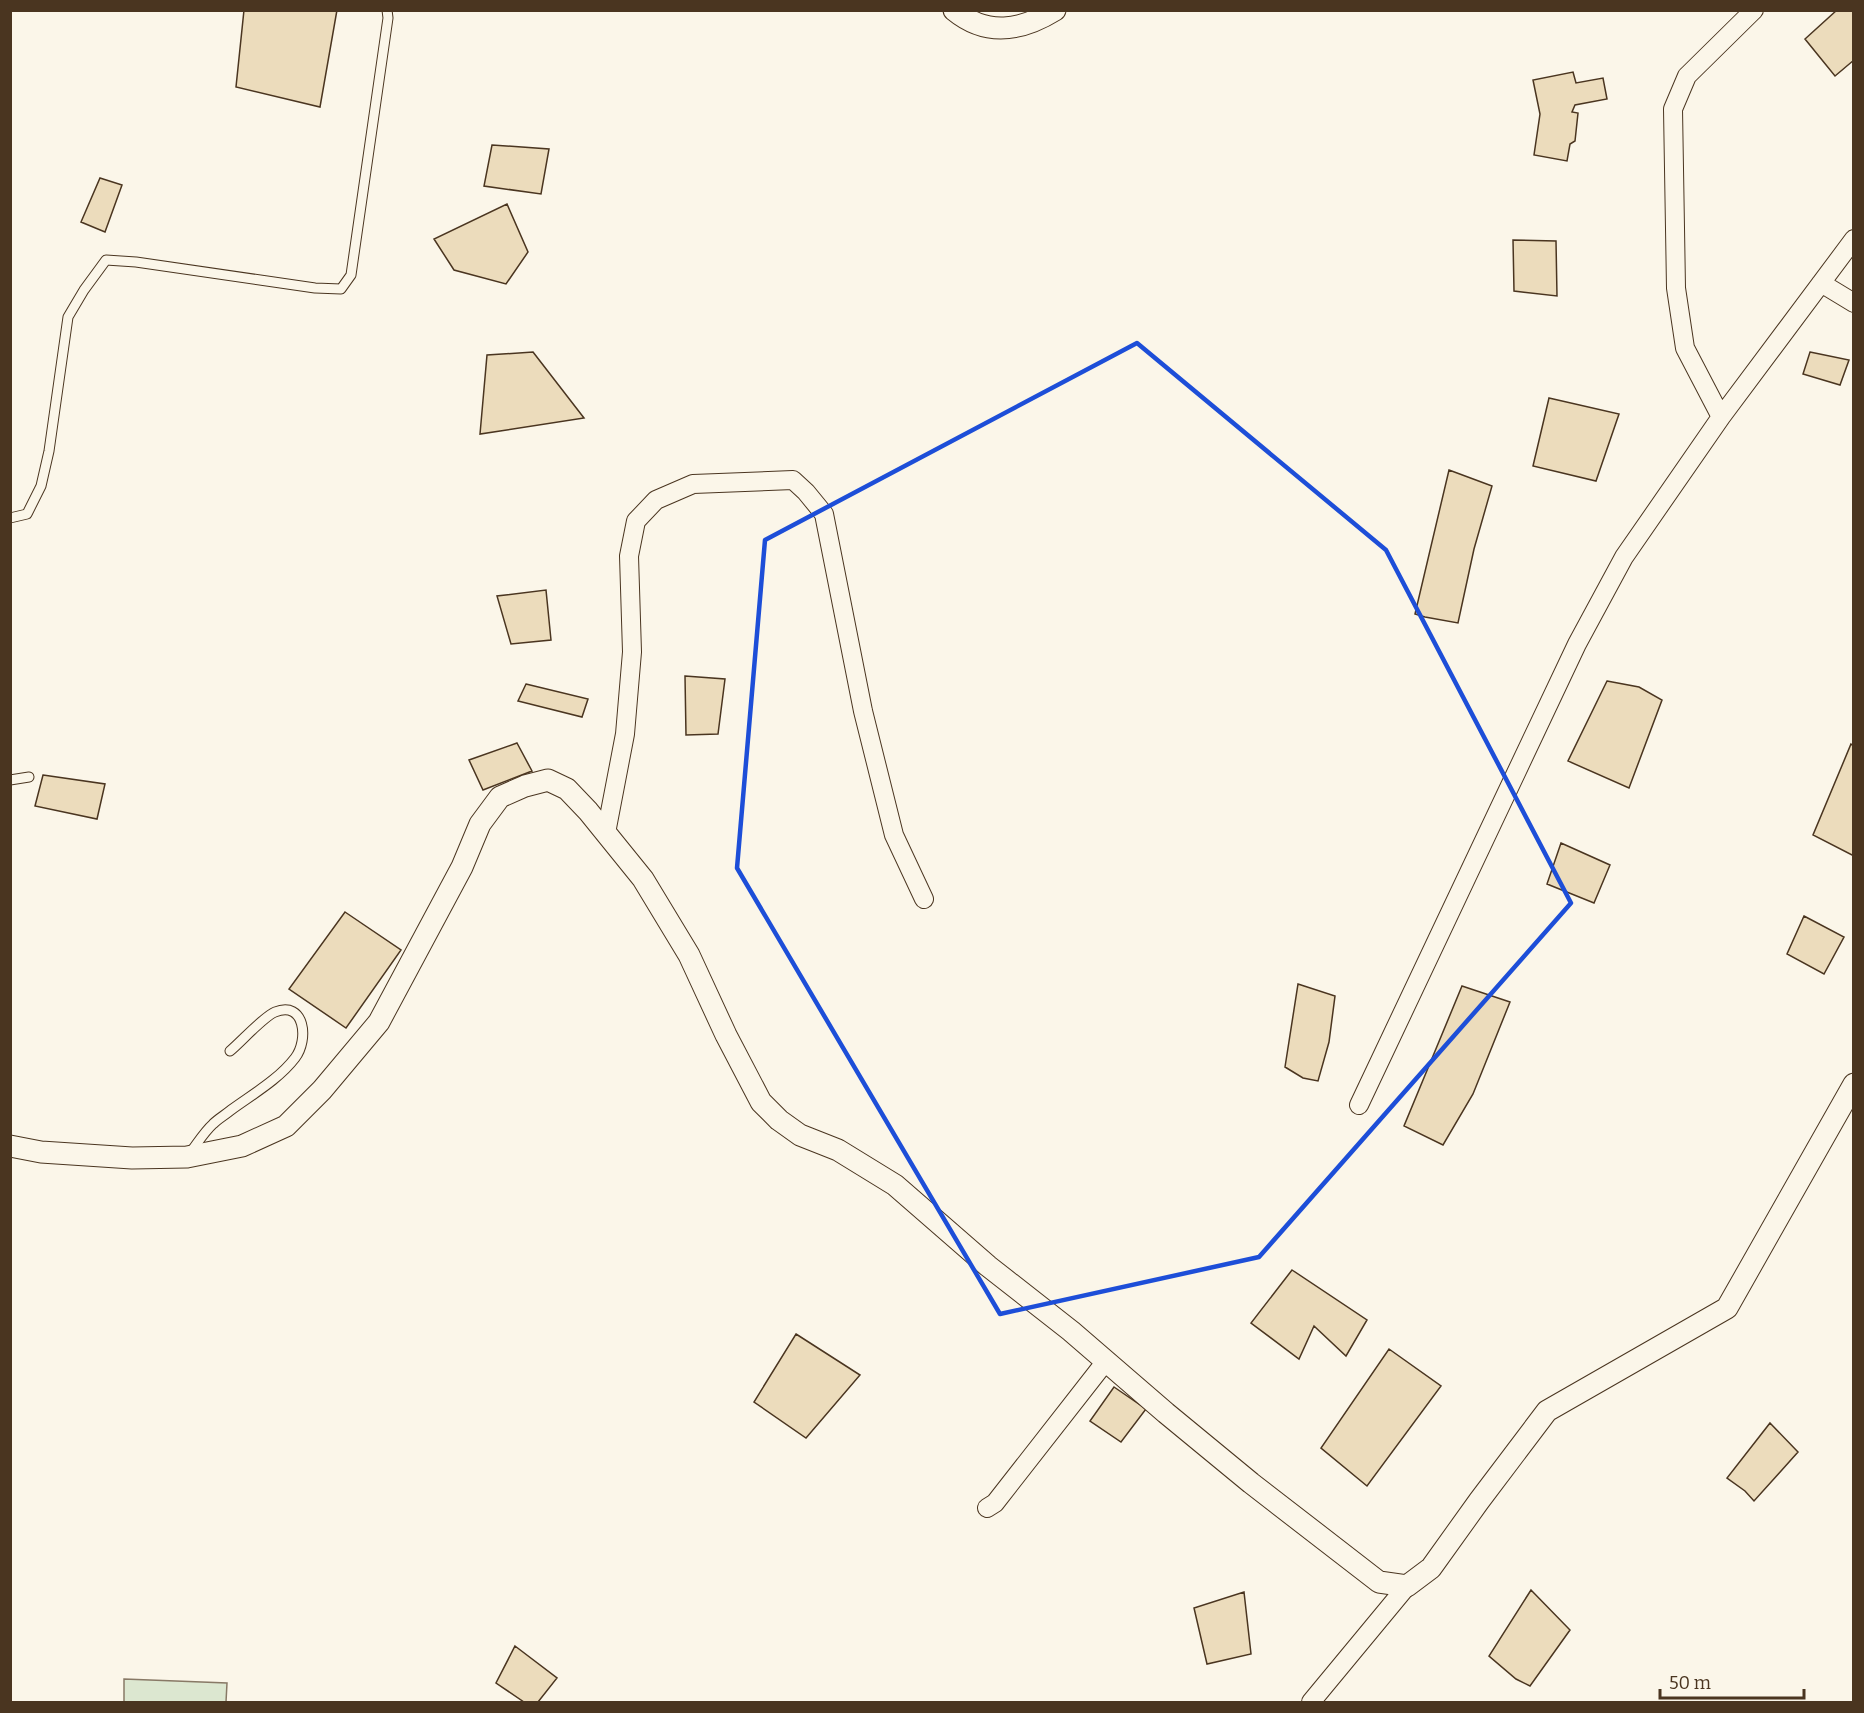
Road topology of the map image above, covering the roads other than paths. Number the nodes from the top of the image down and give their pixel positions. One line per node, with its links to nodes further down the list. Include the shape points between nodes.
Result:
1 (387, 10): 9 (lane, via 351,275 341,289 106,260 68,317 49,451 40,486 27,514)
2 (954, 10): 3 (street, via 982,26 999,29 1037,21)
3 (1055, 10)
4 (1754, 10): 8 (street, via 1687,76 1673,109 1677,298 1685,348)
5 (1854, 239): 6 (street)
6 (1821, 283): 7 (street); 8 (street)
7 (1854, 303)
8 (1721, 417): 16 (street, via 1624,557 1577,644)
9 (10, 518)
10 (29, 777): 11 (lane)
11 (10, 780)
12 (606, 833): 13 (street, via 625,734 632,652 629,556 636,521 656,500 693,484 793,480 824,514 863,711 894,835); 18 (street, via 567,789 548,780 500,797 480,824 462,867 379,1022 322,1090 286,1126 242,1146); 19 (street, via 642,879 689,955 761,1102 800,1135 838,1150 896,1185)
13 (924, 899)
14 (230, 1051): 18 (lane, via 272,1013 291,1011 303,1024 302,1044 283,1072 213,1124)
15 (1854, 1084): 21 (street, via 1727,1308 1548,1411 1431,1568)
16 (1359, 1105)
17 (10, 1146): 18 (street, via 132,1158)
18 (187, 1157)
19 (1106, 1361): 20 (street, via 995,1503); 21 (street, via 1234,1469 1379,1582)
20 (987, 1508)
21 (1407, 1586): 22 (street)
22 (1311, 1702)

